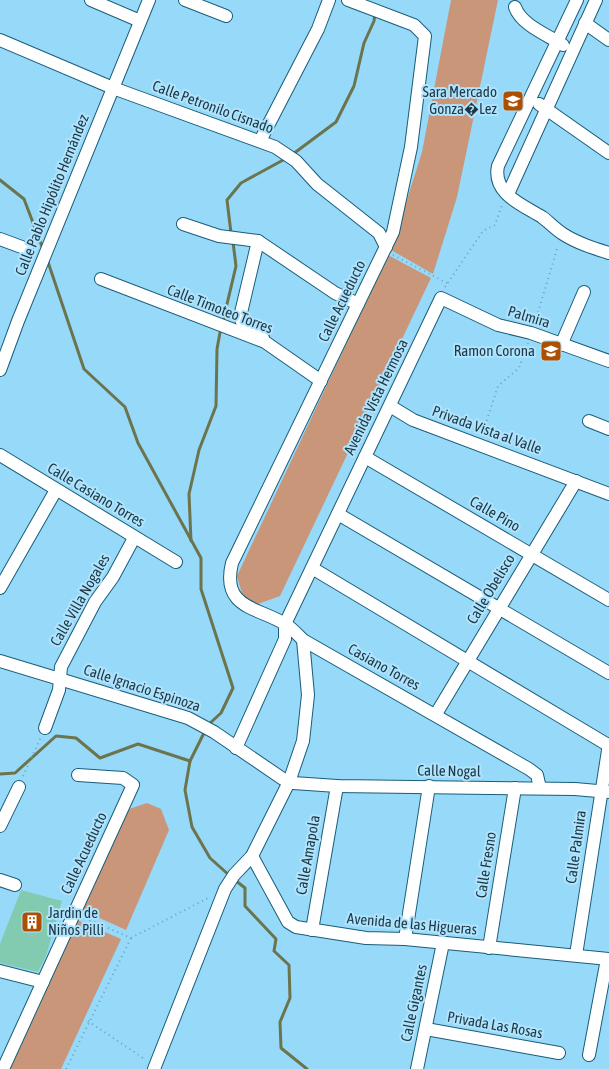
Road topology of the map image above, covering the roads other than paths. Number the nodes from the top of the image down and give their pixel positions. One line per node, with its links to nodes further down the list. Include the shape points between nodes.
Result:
1 (91, 0): 10 (street)
2 (149, 0): 10 (street, Calle Pablo Hipólito Hernández)
3 (185, 0): 9 (street)
4 (328, 0): 19 (street, via 318,29)
5 (348, 0): 26 (street, Calle Acueducto, via 414,25 425,36 411,146 393,232)
6 (578, 0): 14 (street)
7 (596, 0): 11 (street)
8 (516, 7): 14 (street, via 526,22)
9 (226, 16)
10 (140, 21): 16 (street, Calle Pablo Hipólito Hernández)
11 (585, 23): 13 (street); 15 (street)
12 (0, 40): 16 (street, Calle Petronilo Cisnado)
13 (609, 40)
14 (558, 41): 15 (street); 17 (street)
15 (573, 51): 18 (street)
16 (113, 88): 19 (street, Calle Petronilo Cisnado); 35 (street, Calle Pablo Hipólito Hernández)
17 (531, 98): 18 (street); 21 (street, via 498,166 497,177)
18 (546, 109): 20 (street); 21 (street)
19 (260, 141): 26 (street, Calle Petronilo Cisnado, via 296,161 317,184 379,233)
20 (609, 153)
21 (508, 194): 27 (street, via 518,205 544,218 562,233)
22 (183, 224): 24 (street)
23 (0, 239): 25 (street)
24 (258, 241): 31 (street, via 335,293); 32 (street, via 240,317 261,335)
25 (27, 249)
26 (386, 249): 31 (street, Calle Acueducto)
27 (609, 253)
28 (101, 279): 32 (street, Calle Timoteo Torres)
29 (584, 292): 33 (street)
30 (441, 298): 33 (street, Palmira, via 498,325 532,333); 37 (street, Avenida Vista Hermosa)
31 (358, 304): 36 (street, Calle Acueducto)
32 (261, 340): 36 (street, Calle Timoteo Torres)
33 (561, 345): 34 (street, Palmira)
34 (609, 360)
35 (0, 370)
36 (321, 381): 49 (street, Calle Acueducto)
37 (390, 406): 41 (street, Avenida Vista Hermosa); 42 (street, Privada Vista al Valle, via 413,420)
38 (589, 422): 39 (street)
39 (609, 429)
40 (0, 455): 43 (street, Calle Casiano Torres)
41 (365, 457): 45 (street, Avenida Vista Hermosa); 47 (street, Calle Pino)
42 (576, 481): 44 (street, Privada Vista al Valle); 47 (street, Calle Obelisco)
43 (56, 490): 46 (street, Calle Casiano Torres); 51 (street)
44 (609, 494)
45 (338, 514): 50 (street, Avenida Vista Hermosa); 53 (street)
46 (134, 538): 48 (street, Calle Casiano Torres); 59 (street, Calle Villa Nogales, via 95,602 61,667)
47 (531, 553): 52 (street, Calle Pino); 53 (street, Calle Obelisco)
48 (176, 562)
49 (232, 563): 54 (street, Casiano Torres, via 230,578 238,600 252,610)
50 (312, 568): 54 (street, Avenida Vista Hermosa); 56 (street)
51 (0, 588)
52 (609, 600)
53 (498, 607): 56 (street, Calle Obelisco); 58 (street)
54 (285, 624): 55 (street, Casiano Torres); 63 (street, Avenida Vista Hermosa, via 285,639)
55 (303, 640): 60 (street, Casiano Torres); 65 (street, via 307,718)
56 (468, 659): 60 (street, Calle Obelisco); 62 (street)
57 (0, 661): 59 (street, Calle Ignacio Espinoza)
58 (609, 673)
59 (60, 679): 61 (street, Calle Villa Nogales); 63 (street, Calle Ignacio Espinoza, via 201,724)
60 (436, 714): 70 (street, Casiano Torres, via 530,769 537,776)
61 (45, 728)
62 (609, 744): 71 (street, Calle Palmira)
63 (236, 748): 65 (street, Calle Ignacio Espinoza)
64 (78, 775): 83 (street, Calle Acueducto, via 123,778 133,785)
65 (289, 782): 66 (street, Calle Nogal); 73 (street)
66 (337, 786): 67 (street, Calle Nogal); 76 (street, Calle Amapola)
67 (429, 786): 69 (street, Calle Nogal); 77 (street)
68 (19, 787): 72 (street)
69 (514, 788): 70 (street, Calle Nogal); 79 (street, Calle Fresno)
70 (540, 788): 71 (street, Calle Nogal)
71 (605, 791): 80 (street, Calle Palmira)
72 (0, 826)
73 (252, 856): 76 (street, Avenida de las Higueras, via 288,922); 88 (street, via 233,877)
74 (0, 880): 75 (street)
75 (15, 884)
76 (312, 930): 77 (street, Avenida de las Higueras, via 366,938)
77 (405, 939): 78 (street, Avenida de las Higueras)
78 (443, 943): 79 (street, Avenida de las Higueras); 84 (street, Calle Gigantes)
79 (489, 948): 80 (street, Avenida de las Higueras)
80 (576, 956): 81 (street, Avenida de las Higueras)
81 (608, 959): 86 (street)
82 (0, 972): 83 (street)
83 (43, 982): 87 (street, Calle Acueducto)
84 (426, 1029): 85 (street, Privada Las Rosas); 89 (street, Calle Gigantes)
85 (559, 1053)
86 (589, 1055)
87 (4, 1062)
88 (154, 1067)
89 (417, 1069)

